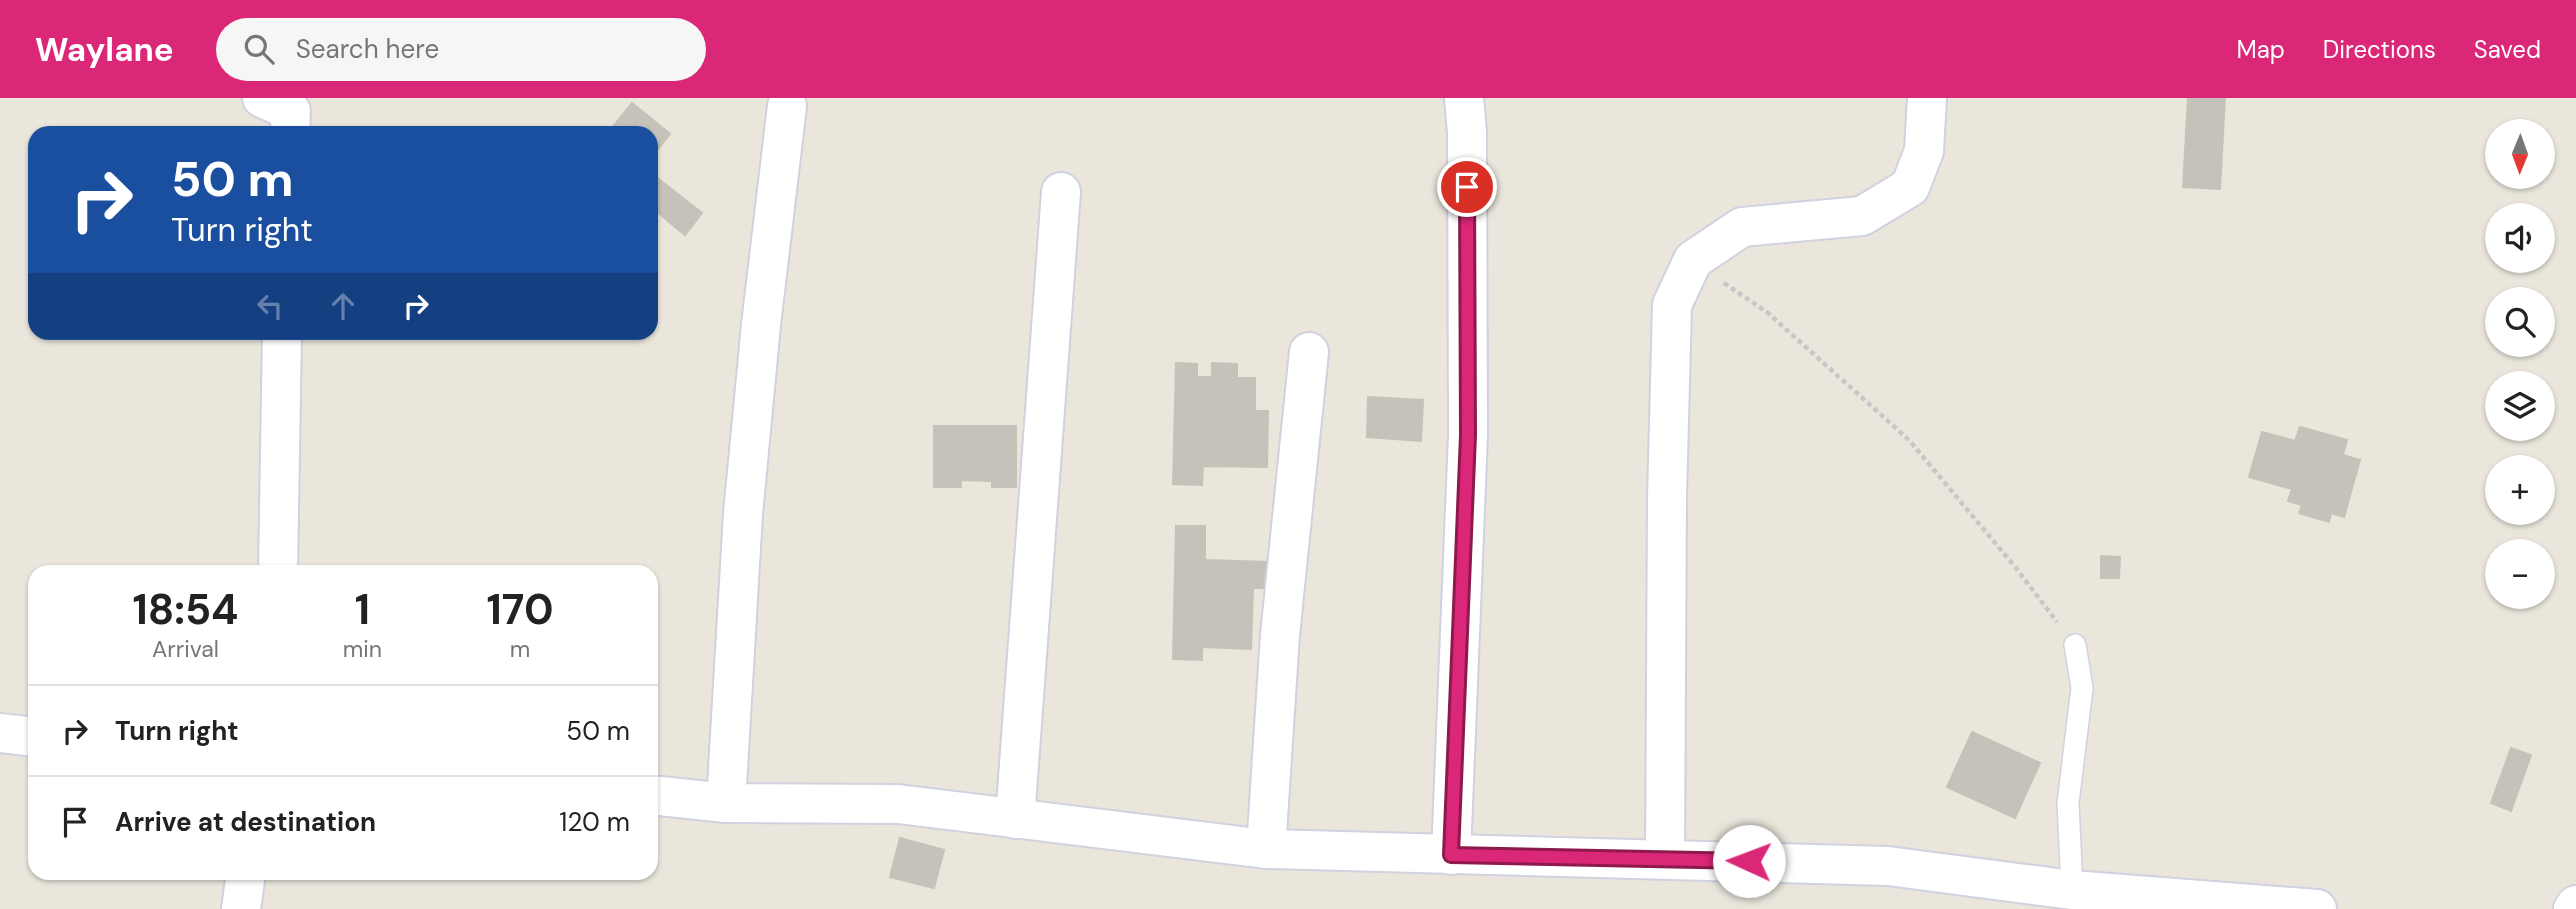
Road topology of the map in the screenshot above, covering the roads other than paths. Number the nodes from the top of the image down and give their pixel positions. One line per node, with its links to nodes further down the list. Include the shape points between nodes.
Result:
1 (1464, 98): 15 (street, via 1468,435)
2 (1927, 98): 16 (street, via 1924,151 1910,187 1862,216 1742,227 1693,260 1672,305)
3 (788, 106): 12 (street, via 743,514)
4 (1061, 192): 13 (street)
5 (282, 340): 7 (street)
6 (1310, 352): 14 (street, via 1280,635)
7 (278, 565)
8 (2075, 645): 18 (lane, via 2082,688 2068,803)
9 (0, 733): 10 (street)
10 (28, 736)
11 (658, 796): 12 (street)
12 (726, 803): 13 (street, via 898,804)
13 (1015, 819): 14 (street)
14 (1266, 849): 15 (street)
15 (1451, 855): 16 (street)
16 (1665, 859): 18 (street, via 1888,866)
17 (245, 880): 19 (street)
18 (2072, 890): 20 (street)
19 (241, 909)
20 (2317, 909)

